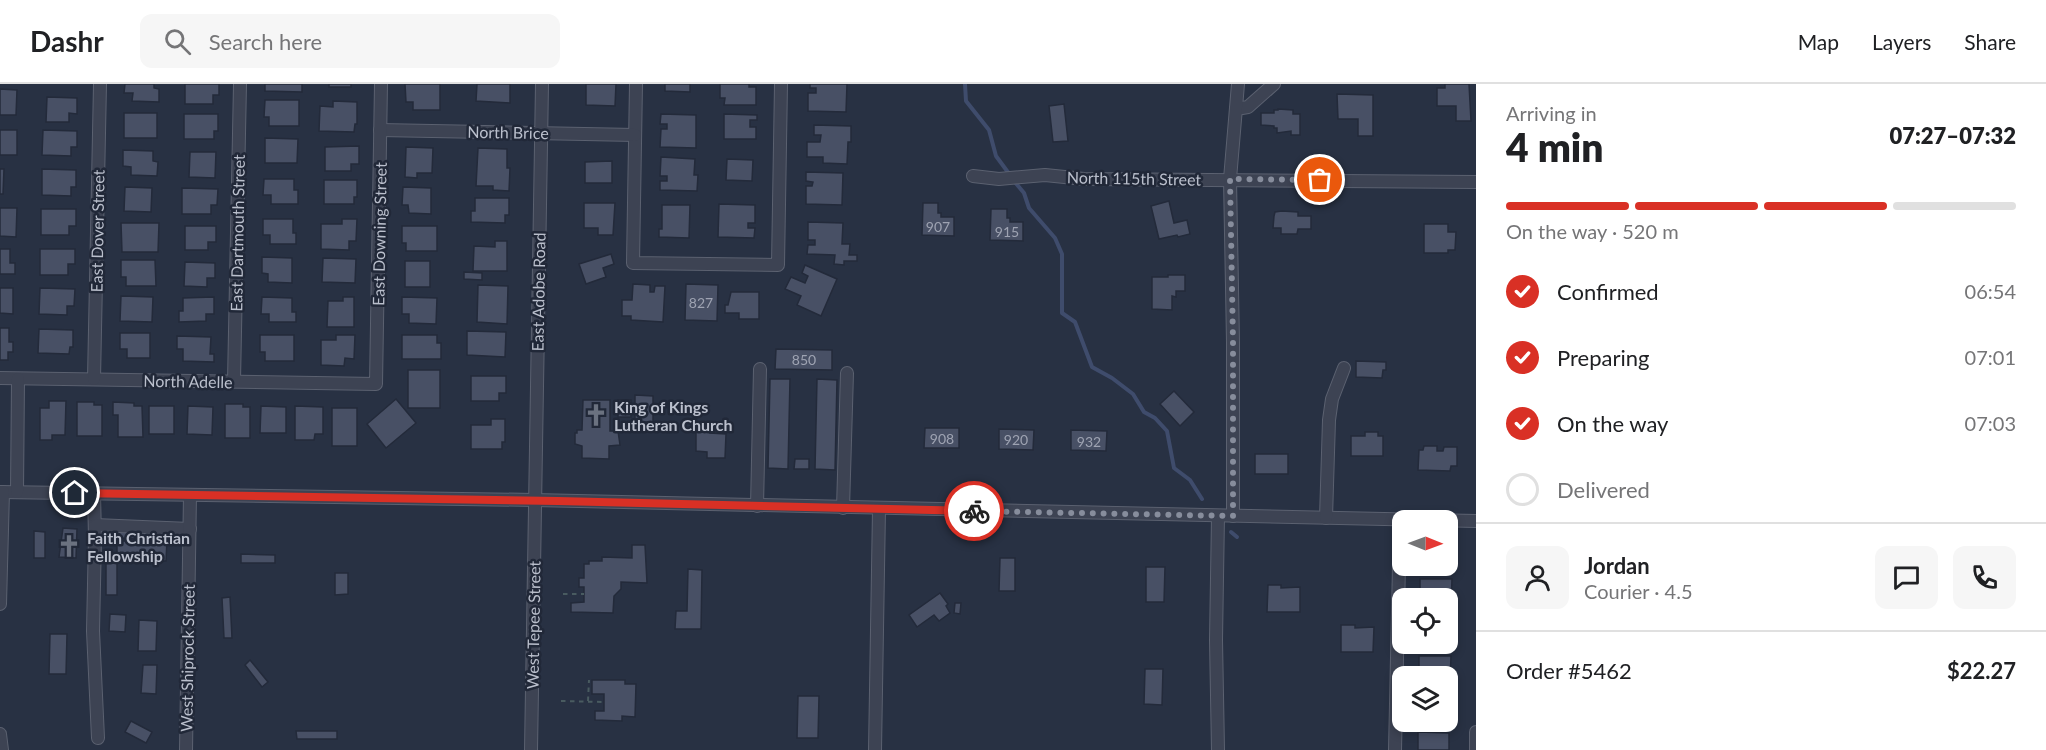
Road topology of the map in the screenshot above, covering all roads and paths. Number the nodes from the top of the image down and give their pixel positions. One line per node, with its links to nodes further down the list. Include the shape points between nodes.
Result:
1 (100, 84): 21 (street, East Dover Street)
2 (240, 84): 22 (street, East Dartmouth Street)
3 (381, 84): 10 (street, East Downing Street)
4 (542, 84): 11 (street, East Adobe Road)
5 (636, 84): 12 (street)
6 (781, 84): 12 (street, via 778,265 633,263)
7 (1238, 84): 9 (street)
8 (1274, 84): 9 (street, via 1248,107)
9 (1236, 109): 14 (street)
10 (380, 130): 11 (street, North Brice); 23 (street, East Downing Street)
11 (542, 133): 12 (street, North Brice); 28 (street, East Adobe Road)
12 (635, 135)
13 (973, 176): 14 (street, North 115th Street)
14 (1230, 179): 15 (street, North 115th Street); 33 (street)
15 (1476, 182)
16 (1344, 368): 34 (street, via 1329,420)
17 (760, 369): 29 (street)
18 (847, 373): 30 (street)
19 (0, 378): 20 (street, North Adelle)
20 (18, 379): 21 (street, North Adelle); 25 (street)
21 (94, 379): 22 (street, North Adelle)
22 (234, 381): 23 (street, North Adelle)
23 (376, 384)
24 (2, 492): 25 (street); 43 (street)
25 (17, 492): 26 (street)
26 (94, 493): 27 (street); 38 (street)
27 (190, 495): 28 (street); 39 (street, West Shiprock Street)
28 (534, 501): 29 (street); 53 (street, West Tepee Street)
29 (757, 506): 30 (street)
30 (843, 508): 31 (street)
31 (879, 509): 32 (street); 54 (street)
32 (1218, 516): 33 (street); 55 (street)
33 (1233, 516): 34 (street)
34 (1326, 518): 35 (street)
35 (1392, 519)
36 (1458, 521): 37 (street)
37 (1476, 521)
38 (95, 525): 39 (street); 50 (street, via 93,631)
39 (190, 529): 52 (street, West Shiprock Street)
40 (1399, 576): 56 (street)
41 (563, 594): 42 (path)
42 (584, 594)
43 (0, 604)
44 (589, 680): 46 (path)
45 (561, 701): 46 (path)
46 (588, 702): 47 (path)
47 (604, 702)
48 (1476, 732): 57 (street)
49 (0, 734): 51 (street)
50 (98, 738)
51 (2, 750)
52 (186, 750)
53 (531, 750)
54 (875, 750)
55 (1218, 750)
56 (1395, 750)
57 (1476, 750)

